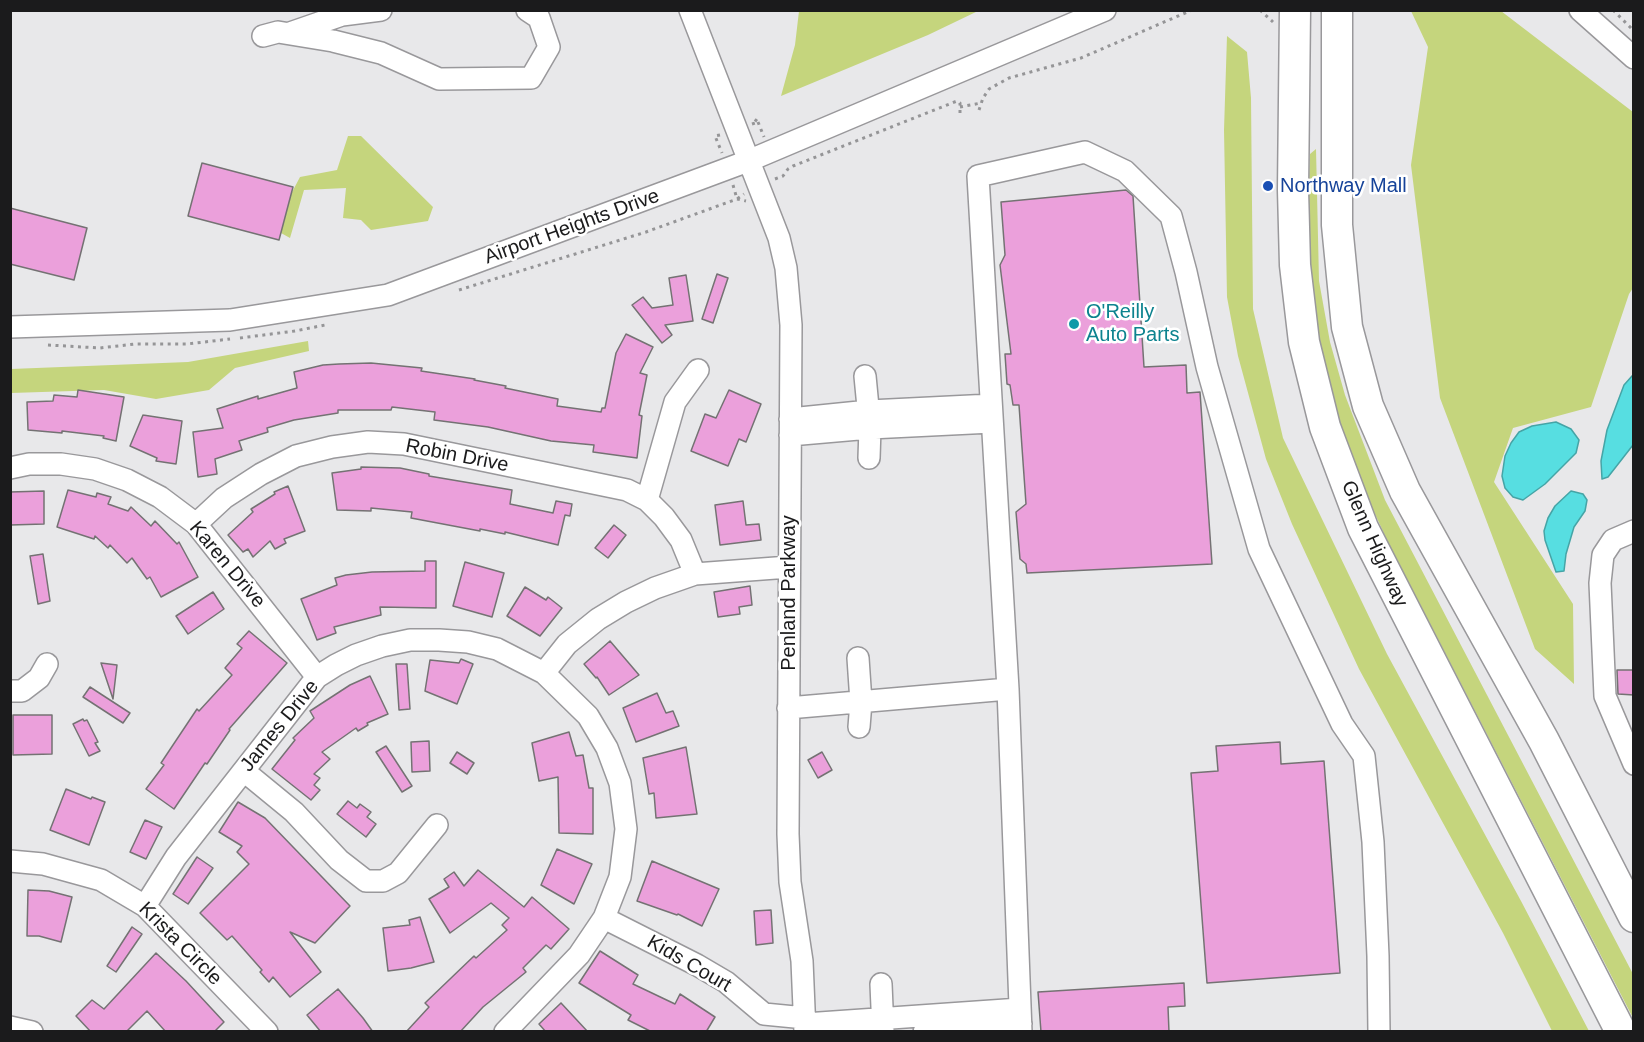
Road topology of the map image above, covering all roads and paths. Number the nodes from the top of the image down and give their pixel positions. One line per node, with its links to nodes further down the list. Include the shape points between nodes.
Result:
1 (381, 10): 12 (street, via 342,15)
2 (527, 10): 12 (street, via 539,18 549,47 531,78 439,79 381,53)
3 (690, 10): 20 (street, Penland Parkway)
4 (1105, 10): 20 (street, Airport Heights Drive)
5 (1192, 10): 16 (path, via 1081,58 1009,78 989,89)
6 (1278, 10): 14 (highway, via 1289,25)
7 (1295, 10): 14 (highway, Glenn Highway)
8 (1337, 10): 54 (highway, via 1337,225 1347,327 1368,406 1405,491 1544,741)
9 (1580, 10): 15 (street)
10 (1612, 10): 11 (path)
11 (1634, 31)
12 (290, 33): 13 (street)
13 (263, 36)
14 (1294, 48): 66 (highway, Glenn Highway, via 1295,265 1304,342 1325,427 1363,528)
15 (1634, 58)
16 (981, 104): 17 (path); 18 (path)
17 (960, 107): 19 (path); 21 (path, via 959,101 953,102 793,166)
18 (979, 110)
19 (960, 116)
20 (748, 161): 25 (street, Airport Heights Drive, via 388,295 230,320); 31 (street, Penland Parkway, via 779,238 786,268 791,325)
21 (783, 176)
22 (748, 204): 23 (path, via 737,199 646,232)
23 (450, 292)
24 (330, 324): 26 (path, via 207,342 100,348)
25 (10, 327)
26 (40, 345)
27 (698, 370): 34 (street, via 675,402)
28 (866, 376): 30 (street)
29 (992, 413): 30 (street); 43 (street); 65 (street, via 978,176 1085,152 1125,171 1171,216 1207,367 1259,549 1342,724 1364,756 1373,842)
30 (869, 420): 31 (street); 32 (street)
31 (790, 427): 37 (street, Penland Parkway)
32 (869, 458)
33 (10, 468): 35 (street, Karen Drive, via 61,464 95,469 160,497)
34 (647, 500): 35 (street, Robin Drive, via 627,490 405,444 368,442 296,456 224,498); 38 (street, Robin Drive, via 681,540)
35 (196, 524): 42 (street, Karen Drive)
36 (1634, 531): 48 (street, via 1613,540 1603,555 1600,583 1605,696)
37 (789, 567): 38 (street); 46 (street, Penland Parkway)
38 (695, 574): 41 (street, via 646,592 598,619 567,644)
39 (858, 658): 45 (street)
40 (47, 664): 44 (street, via 39,678 22,691)
41 (544, 672): 42 (street, James Drive, via 497,650 468,642 410,640 382,646); 55 (street, James Drive, via 588,716 608,748 620,783 626,829 620,877)
42 (317, 677): 50 (street, James Drive)
43 (1008, 689): 45 (street); 57 (street)
44 (10, 691)
45 (861, 702): 46 (street); 47 (street)
46 (788, 708): 58 (street, Penland Parkway, via 790,882 802,961)
47 (859, 728)
48 (1627, 735): 49 (street)
49 (1634, 764)
50 (244, 771): 51 (street, via 294,812 345,866 366,881 383,881 398,873); 53 (street, James Drive, via 176,857)
51 (437, 825)
52 (10, 861): 53 (street, Krista Circle, via 43,864 101,880)
53 (145, 906): 62 (street, Krista Circle)
54 (1634, 917)
55 (604, 918): 58 (street, Kids Court, via 726,982 764,1014); 63 (street, James Drive, via 579,955)
56 (881, 984): 59 (street)
57 (1021, 1022): 59 (street, Kids Court); 64 (street)
58 (805, 1025): 59 (street, Kids Court)
59 (883, 1025)
60 (10, 1027): 61 (street)
61 (32, 1032)
62 (267, 1032)
63 (505, 1032)
64 (924, 1032)
65 (1379, 1032)
66 (1621, 1032)

